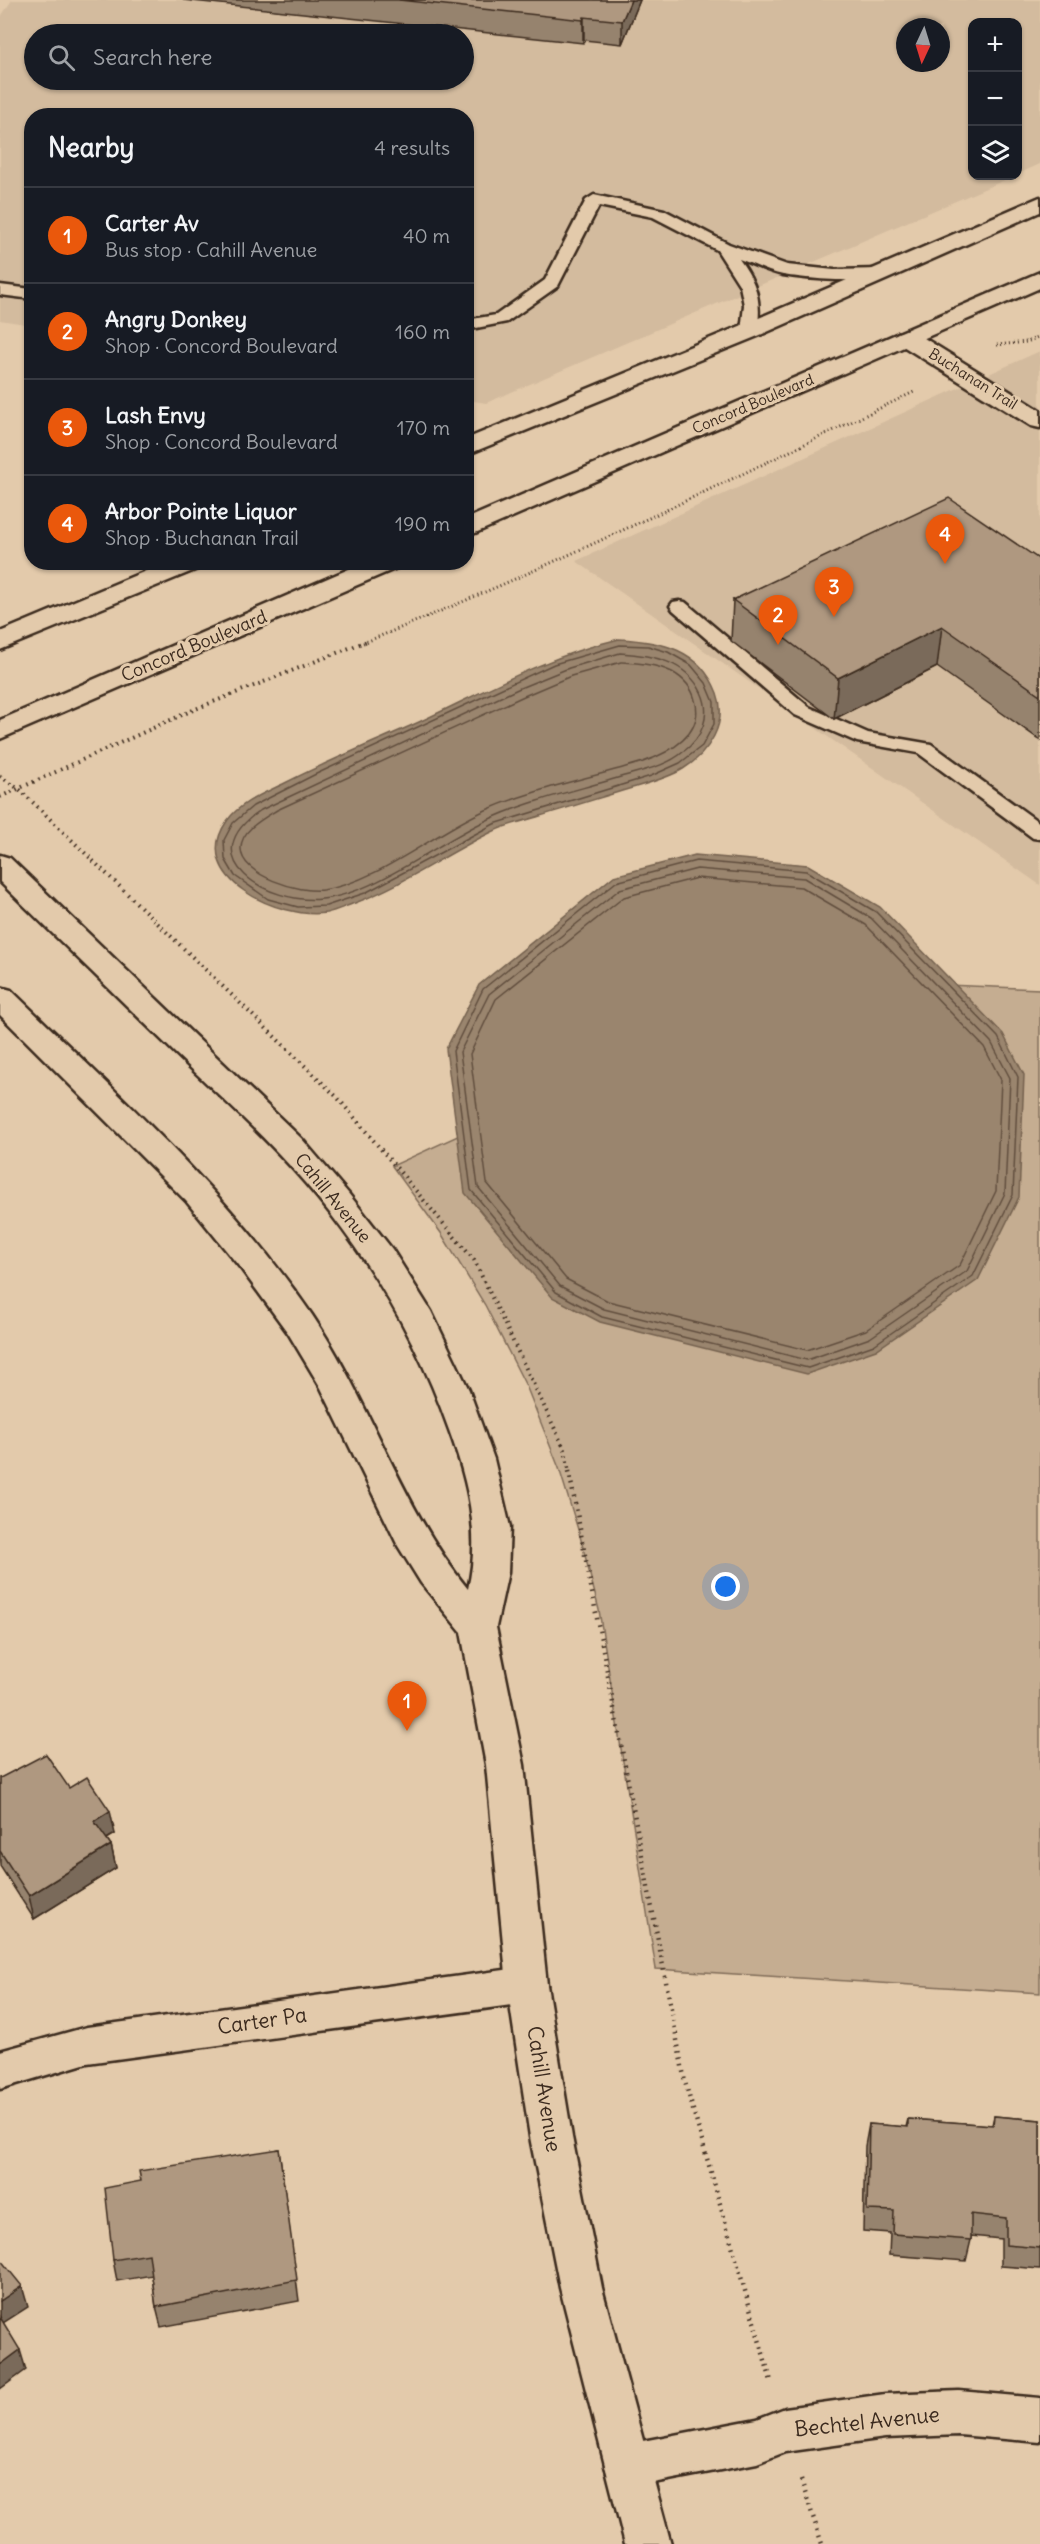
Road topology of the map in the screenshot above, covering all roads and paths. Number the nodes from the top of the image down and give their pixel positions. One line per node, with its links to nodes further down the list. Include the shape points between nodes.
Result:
1 (1040, 204): 3 (street)
2 (723, 247): 3 (lane, via 784,270 806,274); 7 (lane, via 658,213 594,200 552,283 501,318); 8 (lane, via 747,280 752,298)
3 (880, 274): 8 (street)
4 (1040, 279): 10 (street, Concord Boulevard)
5 (0, 290): 6 (lane)
6 (24, 293)
7 (474, 323)
8 (749, 331): 13 (street)
9 (1040, 336): 11 (path, via 1027,342 988,346)
10 (907, 338): 11 (street, Buchanan Trail); 14 (street, Concord Boulevard)
11 (951, 365): 12 (street, Buchanan Trail); 20 (path, via 921,389 674,506 418,621 193,710)
12 (1040, 421)
13 (474, 445)
14 (474, 526)
15 (172, 570): 18 (street)
16 (370, 570): 19 (street, Concord Boulevard)
17 (679, 606): 21 (lane, via 802,711 864,738 924,748)
18 (0, 642)
19 (0, 730)
20 (0, 797)
21 (1040, 833)
22 (0, 865): 24 (street, Cahill Avenue, via 291,1147 380,1258 419,1320 453,1390 474,1449 492,1527 490,1572)
23 (0, 997): 24 (street, Cahill Avenue, via 197,1193 254,1261 300,1324 336,1383 411,1536 434,1573)
24 (478, 1627): 25 (street, Cahill Avenue, via 505,1765)
25 (527, 1985): 26 (street, Carter Pa, via 87,2045); 28 (street, Cahill Avenue, via 551,2137 579,2277)
26 (0, 2070)
27 (1040, 2420): 28 (street, Bechtel Avenue, via 959,2413 885,2416 785,2430 757,2441)
28 (627, 2466): 29 (street, Cahill Avenue)
29 (648, 2544)

